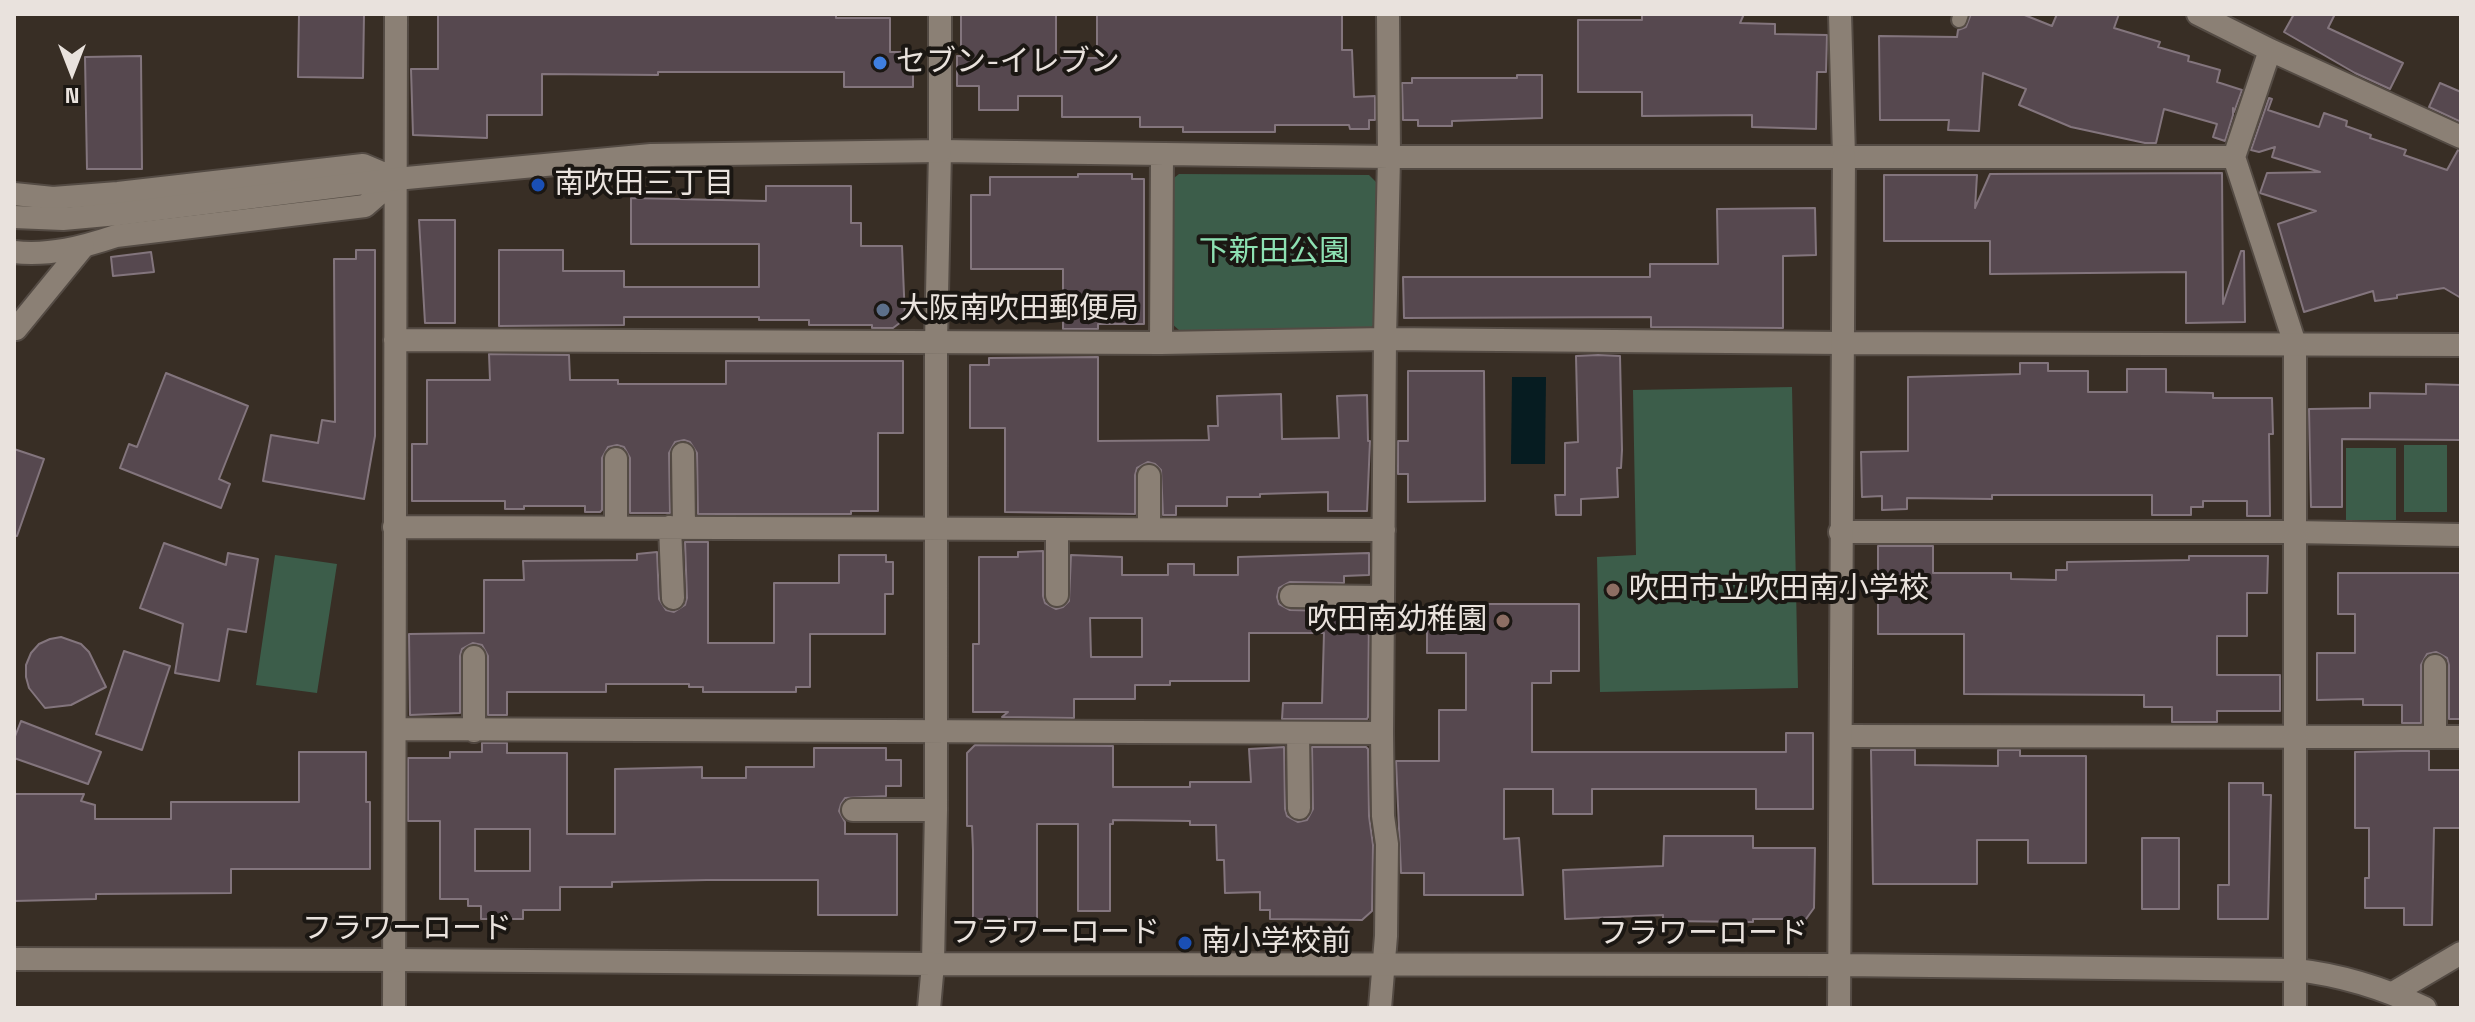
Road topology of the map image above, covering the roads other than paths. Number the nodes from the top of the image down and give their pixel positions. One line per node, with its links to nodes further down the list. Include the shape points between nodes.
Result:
1 (396, 14): 13 (street)
2 (940, 14): 8 (street)
3 (1388, 14): 11 (street)
4 (1840, 14): 10 (street)
5 (2198, 14): 6 (street)
6 (2270, 50): 7 (street); 12 (street)
7 (2461, 137)
8 (940, 151): 9 (street); 13 (street, via 651,155); 21 (street)
9 (1162, 154): 11 (street); 22 (street)
10 (1844, 156): 11 (street); 12 (street); 23 (street)
11 (1389, 157): 19 (street)
12 (2234, 157): 24 (street)
13 (396, 179): 14 (street, via 363,165 118,193 53,198); 15 (street, via 118,214); 16 (street, via 365,206 116,236); 20 (street)
14 (14, 194)
15 (14, 217)
16 (83, 247): 17 (street); 18 (street)
17 (14, 252)
18 (15, 330)
19 (1385, 339): 22 (street); 23 (street); 35 (street)
20 (395, 340): 21 (street); 29 (street)
21 (936, 343): 22 (street); 34 (street)
22 (1161, 343)
23 (1843, 343): 24 (street); 36 (street)
24 (2295, 344): 25 (street); 37 (street)
25 (2461, 345)
26 (683, 454): 31 (street)
27 (616, 459): 30 (street)
28 (1149, 476): 33 (street)
29 (394, 527): 30 (street); 45 (street)
30 (616, 527): 31 (street)
31 (677, 527): 34 (street); 42 (street)
32 (1057, 529): 33 (street); 34 (street); 39 (street)
33 (1149, 529): 35 (street)
34 (935, 530): 47 (street)
35 (1384, 530): 41 (street)
36 (1840, 532): 37 (street); 51 (street)
37 (2294, 532): 38 (street); 50 (street)
38 (2461, 535)
39 (1057, 595)
40 (1291, 596): 41 (street)
41 (1383, 597): 49 (street)
42 (673, 598)
43 (474, 657): 46 (street)
44 (2435, 666): 52 (street)
45 (395, 729): 46 (street); 59 (street)
46 (474, 731): 47 (street)
47 (935, 733): 48 (street); 56 (street)
48 (1298, 733): 49 (street); 54 (street)
49 (1382, 733): 61 (street, via 1387,844)
50 (2296, 735): 51 (street); 52 (street); 63 (street)
51 (1841, 736): 62 (street)
52 (2435, 736): 53 (street)
53 (2461, 737)
54 (1299, 808)
55 (853, 810): 56 (street)
56 (936, 810): 60 (street)
57 (2461, 953): 64 (street)
58 (14, 959): 59 (street, フラワーロード)
59 (394, 960): 60 (street, フラワーロード); 65 (street)
60 (933, 964): 61 (street, フラワーロード); 66 (street)
61 (1383, 964): 62 (street, フラワーロード); 67 (street)
62 (1840, 965): 63 (street, フラワーロード); 68 (street)
63 (2296, 970): 64 (street, フラワーロード, via 2352,979); 69 (street)
64 (2393, 993): 70 (street, フラワーロード)
65 (394, 1008)
66 (929, 1008)
67 (1380, 1008)
68 (1839, 1008)
69 (2295, 1008)
70 (2425, 1008)

